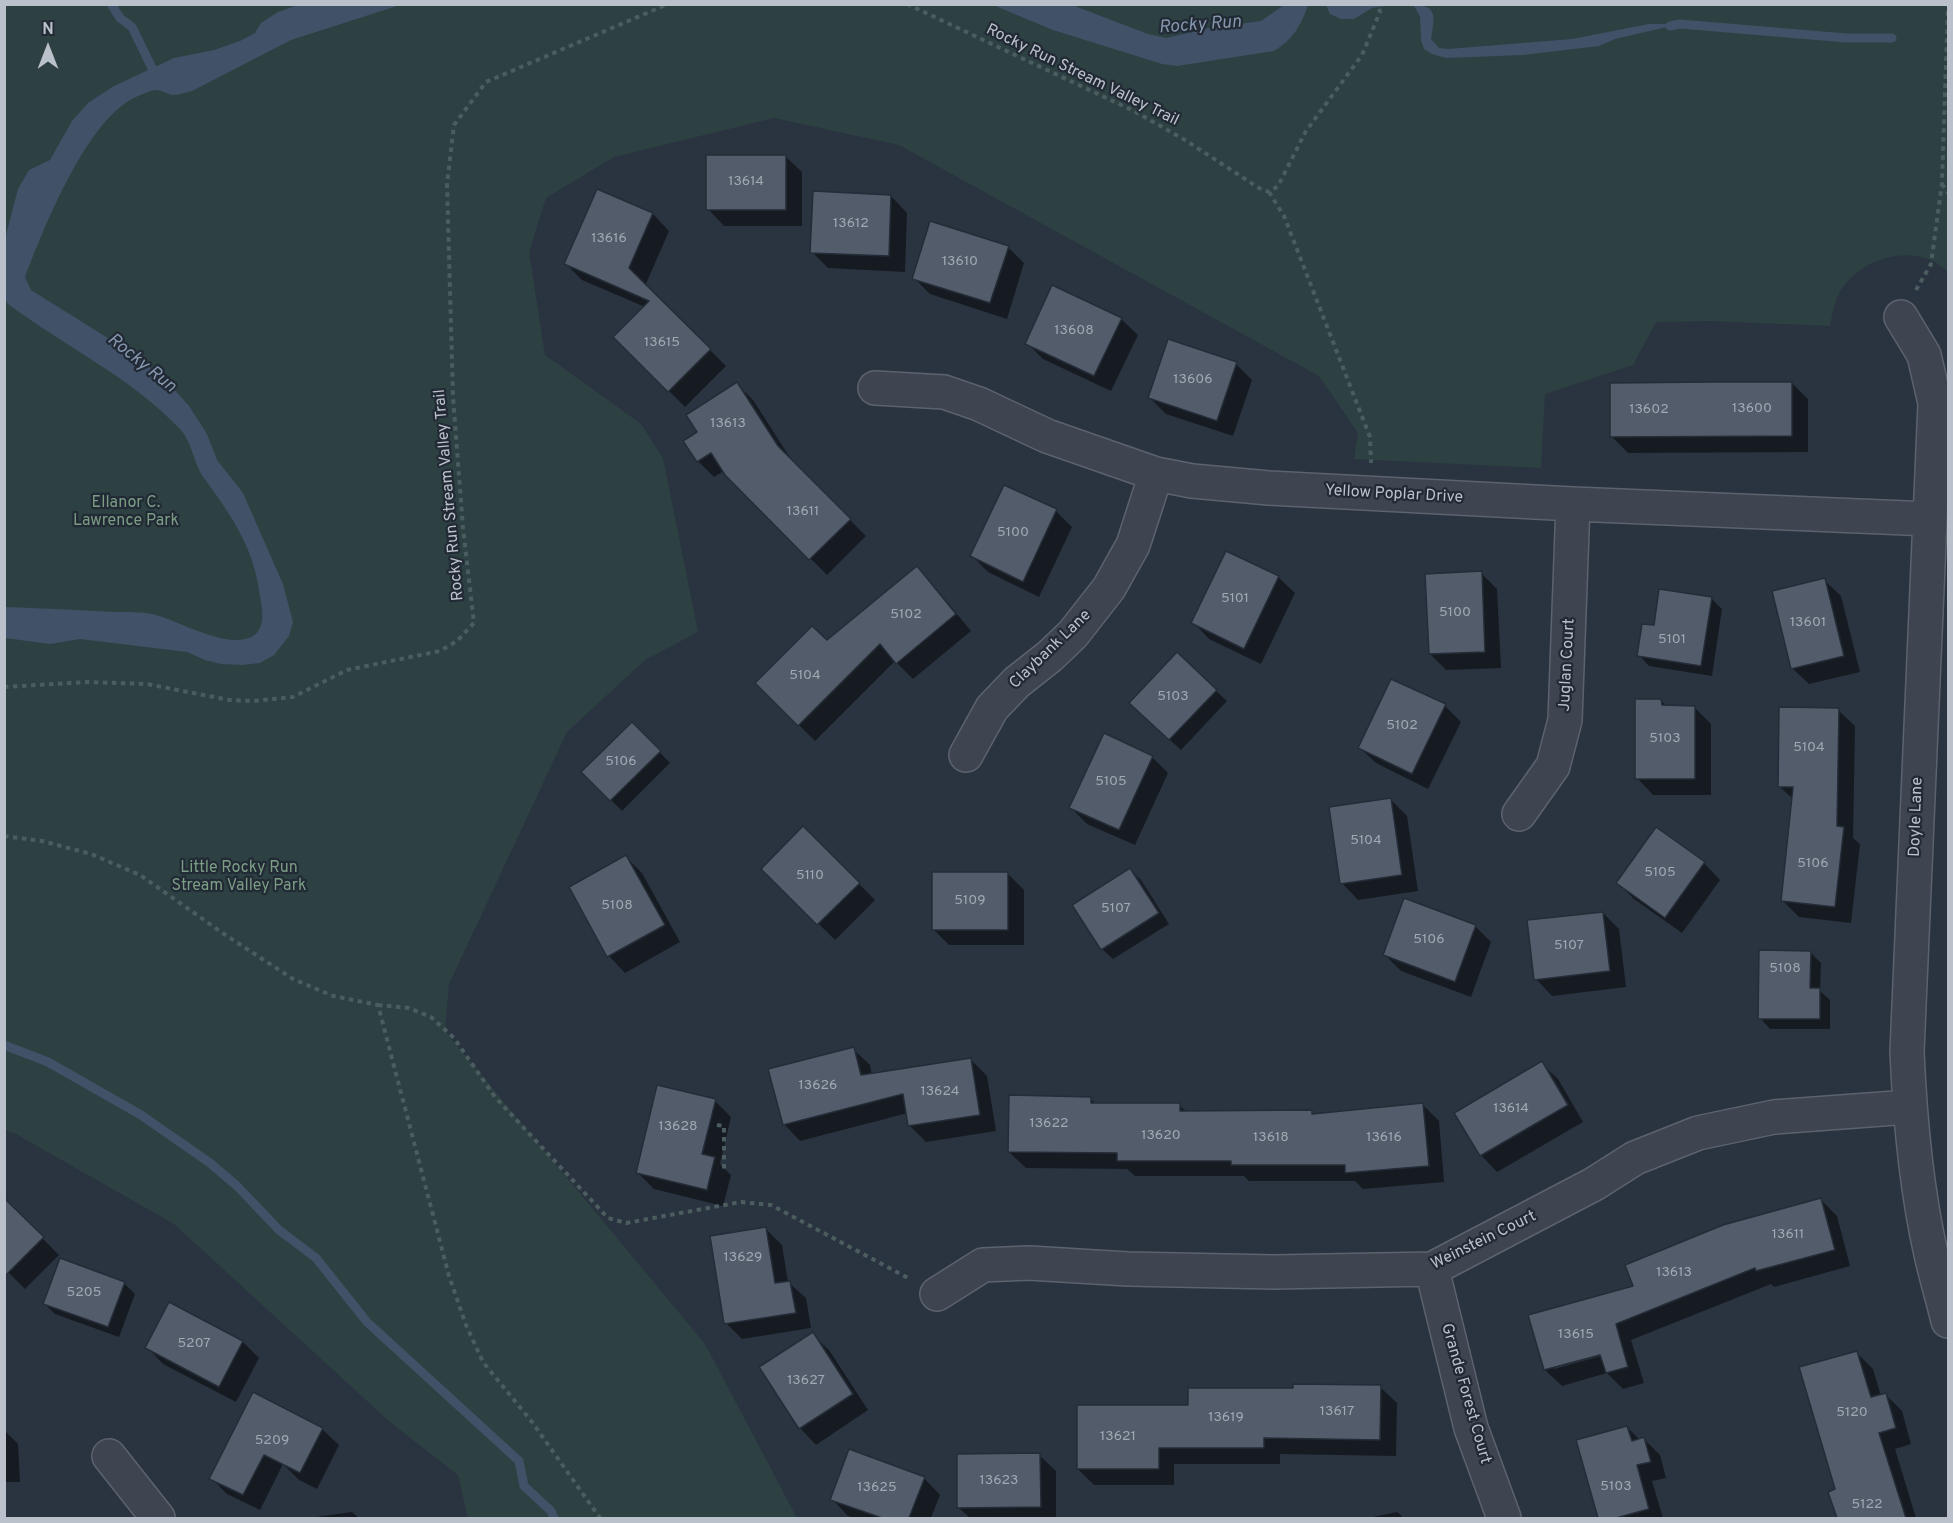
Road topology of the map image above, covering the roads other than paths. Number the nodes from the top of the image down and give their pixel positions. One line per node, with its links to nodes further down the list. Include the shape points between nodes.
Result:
1 (1901, 317): 5 (street, Doyle Lane, via 1924,355 1935,403)
2 (875, 388): 3 (street, Yellow Poplar Drive, via 944,392 1047,436)
3 (1156, 474): 4 (street, Yellow Poplar Drive, via 1258,487); 6 (street, Claybank Lane, via 1133,545 1109,588 1073,634 992,708)
4 (1574, 504): 5 (street, Yellow Poplar Drive); 7 (street, Juglan Court, via 1565,720 1553,766)
5 (1930, 519): 8 (street, Doyle Lane, via 1907,1052)
6 (966, 755)
7 (1519, 814)
8 (1909, 1107): 9 (street, Weinstein Court, via 1774,1117 1698,1133 1635,1158 1594,1184); 11 (street, Doyle Lane, via 1931,1254)
9 (1432, 1269): 10 (street, Weinstein Court, via 1274,1272 1029,1263 983,1265); 14 (street, Grande Forest Court, via 1471,1428)
10 (937, 1294)
11 (1948, 1322)
12 (109, 1456): 13 (street)
13 (158, 1518)
14 (1504, 1518)

